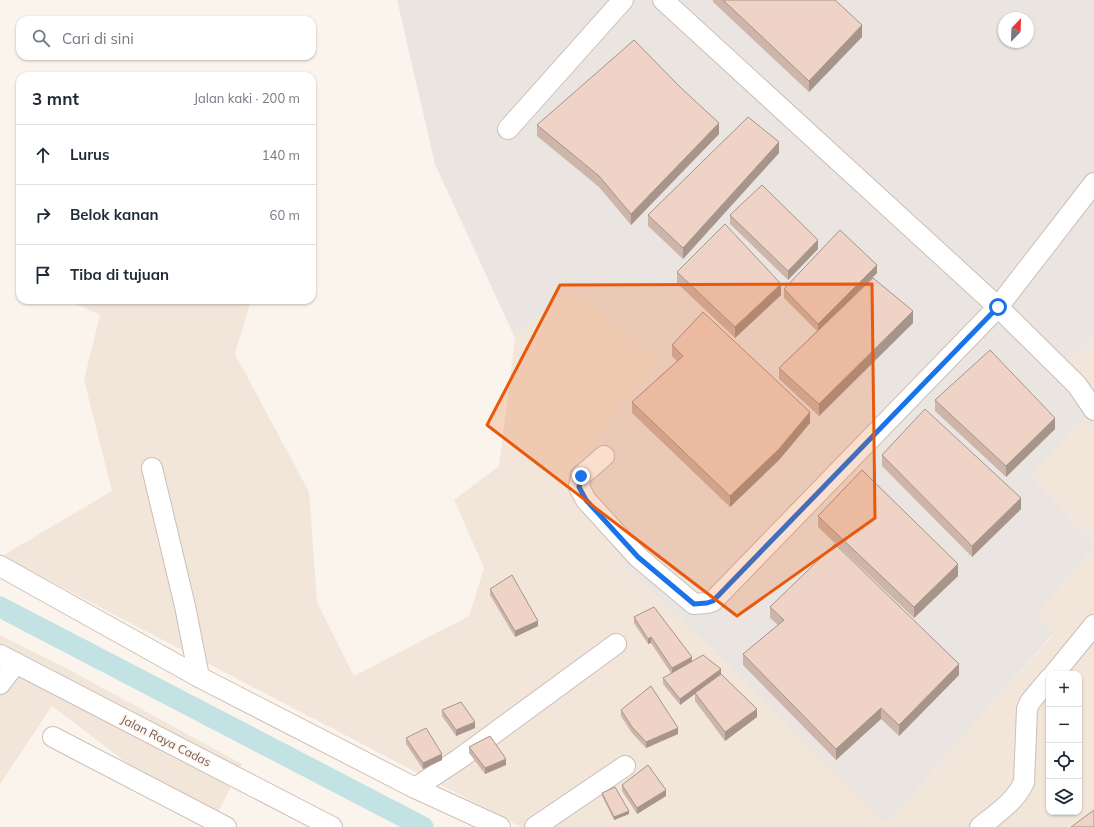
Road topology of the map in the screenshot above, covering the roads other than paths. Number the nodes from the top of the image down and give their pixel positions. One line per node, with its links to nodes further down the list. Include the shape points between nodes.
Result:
1 (623, 0): 3 (street)
2 (663, 0): 5 (street)
3 (508, 129)
4 (1094, 183): 5 (street)
5 (998, 307): 6 (street, via 1077,385); 7 (street, via 713,601 694,604 638,557 586,500 579,487 581,476)
6 (1094, 410)
7 (604, 456)
8 (152, 468): 14 (street)
9 (0, 566): 14 (street)
10 (1094, 625): 13 (street)
11 (616, 644): 19 (street, via 459,759)
12 (8, 659): 16 (street); 21 (street, Jalan Raya Cadas)
13 (1056, 671)
14 (200, 677): 19 (street)
15 (1046, 683): 24 (street, via 1027,709 1024,782 1021,791)
16 (0, 684)
17 (53, 737): 20 (street)
18 (625, 766): 23 (street)
19 (415, 788): 22 (street)
20 (226, 827)
21 (332, 827)
22 (500, 827)
23 (535, 827)
24 (980, 827)

